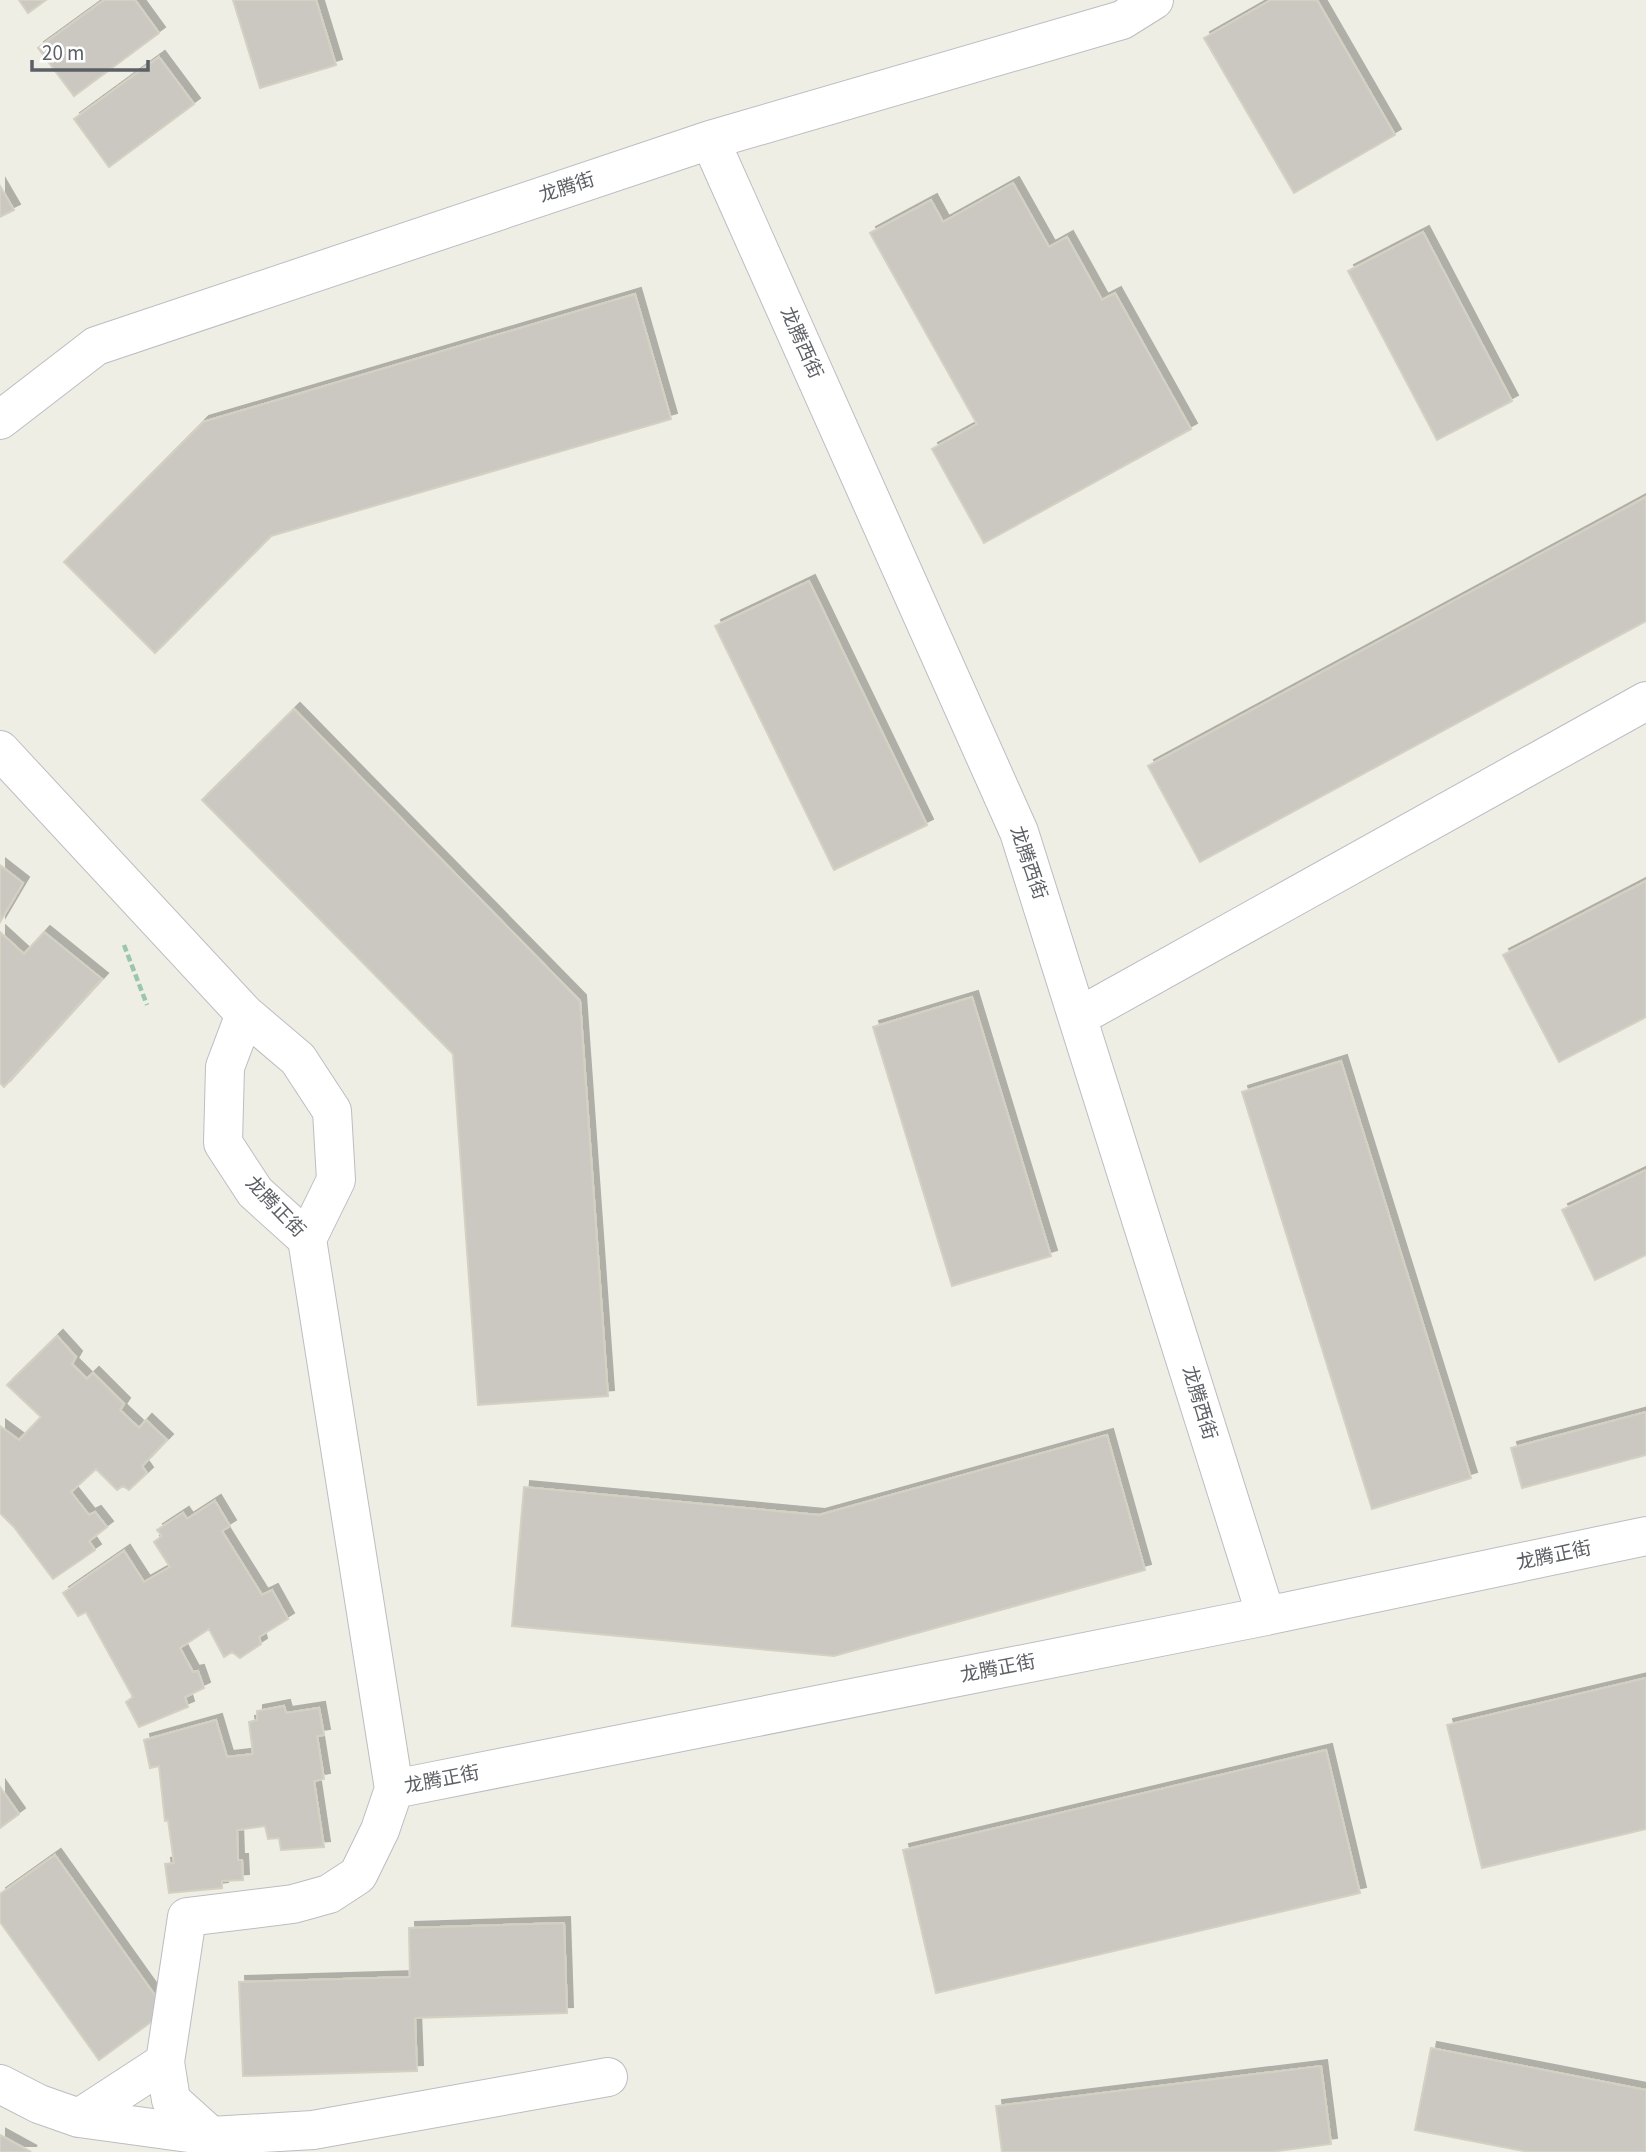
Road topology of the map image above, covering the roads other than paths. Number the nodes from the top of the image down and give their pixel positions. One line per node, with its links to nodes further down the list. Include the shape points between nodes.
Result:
1 (1154, 0): 2 (street, 龙腾街, via 1122,20)
2 (710, 140): 3 (street, 龙腾街, via 96,346); 7 (street, 龙腾西街, via 1019,832)
3 (0, 421)
4 (1646, 701): 7 (street)
5 (0, 750): 6 (street)
6 (245, 1014): 8 (street, 龙腾正街, via 225,1067 223,1143 256,1192); 8 (street, via 298,1059 332,1111 337,1180)
7 (1078, 1017): 10 (street, 龙腾西街)
8 (307, 1239): 11 (street, 龙腾正街)
9 (1646, 1536): 10 (street, 龙腾正街)
10 (1266, 1616): 11 (street, 龙腾正街)
11 (394, 1789): 12 (street, via 358,1875 329,1894 293,1904 187,1917)
12 (165, 2062): 15 (street); 16 (street, via 171,2099)
13 (608, 2077): 16 (street, via 313,2130)
14 (0, 2084): 15 (street)
15 (79, 2118): 16 (street)
16 (211, 2136)

